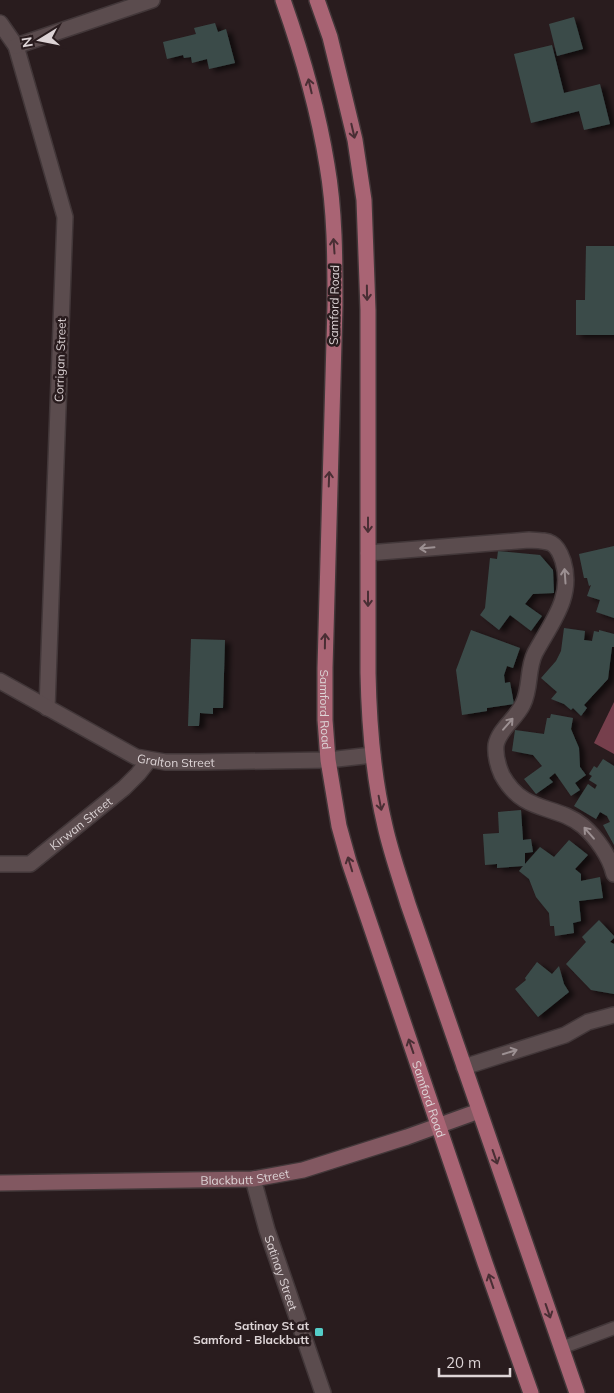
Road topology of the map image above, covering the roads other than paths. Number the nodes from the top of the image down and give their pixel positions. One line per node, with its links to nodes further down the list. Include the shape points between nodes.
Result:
1 (152, 0): 5 (street)
2 (283, 0): 11 (main road, Samford Road, one-way to 2, via 324,668 334,249 328,166 309,80)
3 (317, 0): 6 (main road, one-way to 6, via 330,38 355,140 364,200 368,320)
4 (0, 23): 5 (street, Corrigan Street)
5 (16, 46): 8 (street, Corrigan Street, via 65,217)
6 (368, 553): 9 (main road, one-way to 9, via 368,683); 13 (street, one-way to 6, via 606,855 584,827 518,795 500,771 497,758 496,745 501,733 524,702 535,653 563,603 566,577 555,545 529,540)
7 (0, 681): 8 (street, Gralton Street)
8 (47, 708): 10 (street, Gralton Street, via 125,752)
9 (373, 755): 11 (street, Gralton Street); 15 (main road, one-way to 15, via 394,862)
10 (148, 760): 11 (street, Gralton Street); 12 (street, Kirwan Street, via 124,788 30,864)
11 (328, 760): 17 (main road, Samford Road, one-way to 11, via 339,826)
12 (0, 864)
13 (614, 874)
14 (614, 1015): 15 (street, one-way to 14, via 565,1035 588,1022)
15 (464, 1067): 16 (main road)
16 (479, 1111): 17 (street, Blackbutt Street); 21 (main road, one-way to 21)
17 (439, 1125): 18 (street, Blackbutt Street, via 303,1170); 23 (main road, Samford Road, one-way to 17)
18 (253, 1179): 19 (street, Blackbutt Street); 22 (street, Satinay Street, via 266,1230)
19 (0, 1183)
20 (614, 1328): 21 (lane)
21 (561, 1348): 24 (main road)
22 (323, 1393)
23 (531, 1393)
24 (577, 1393)

